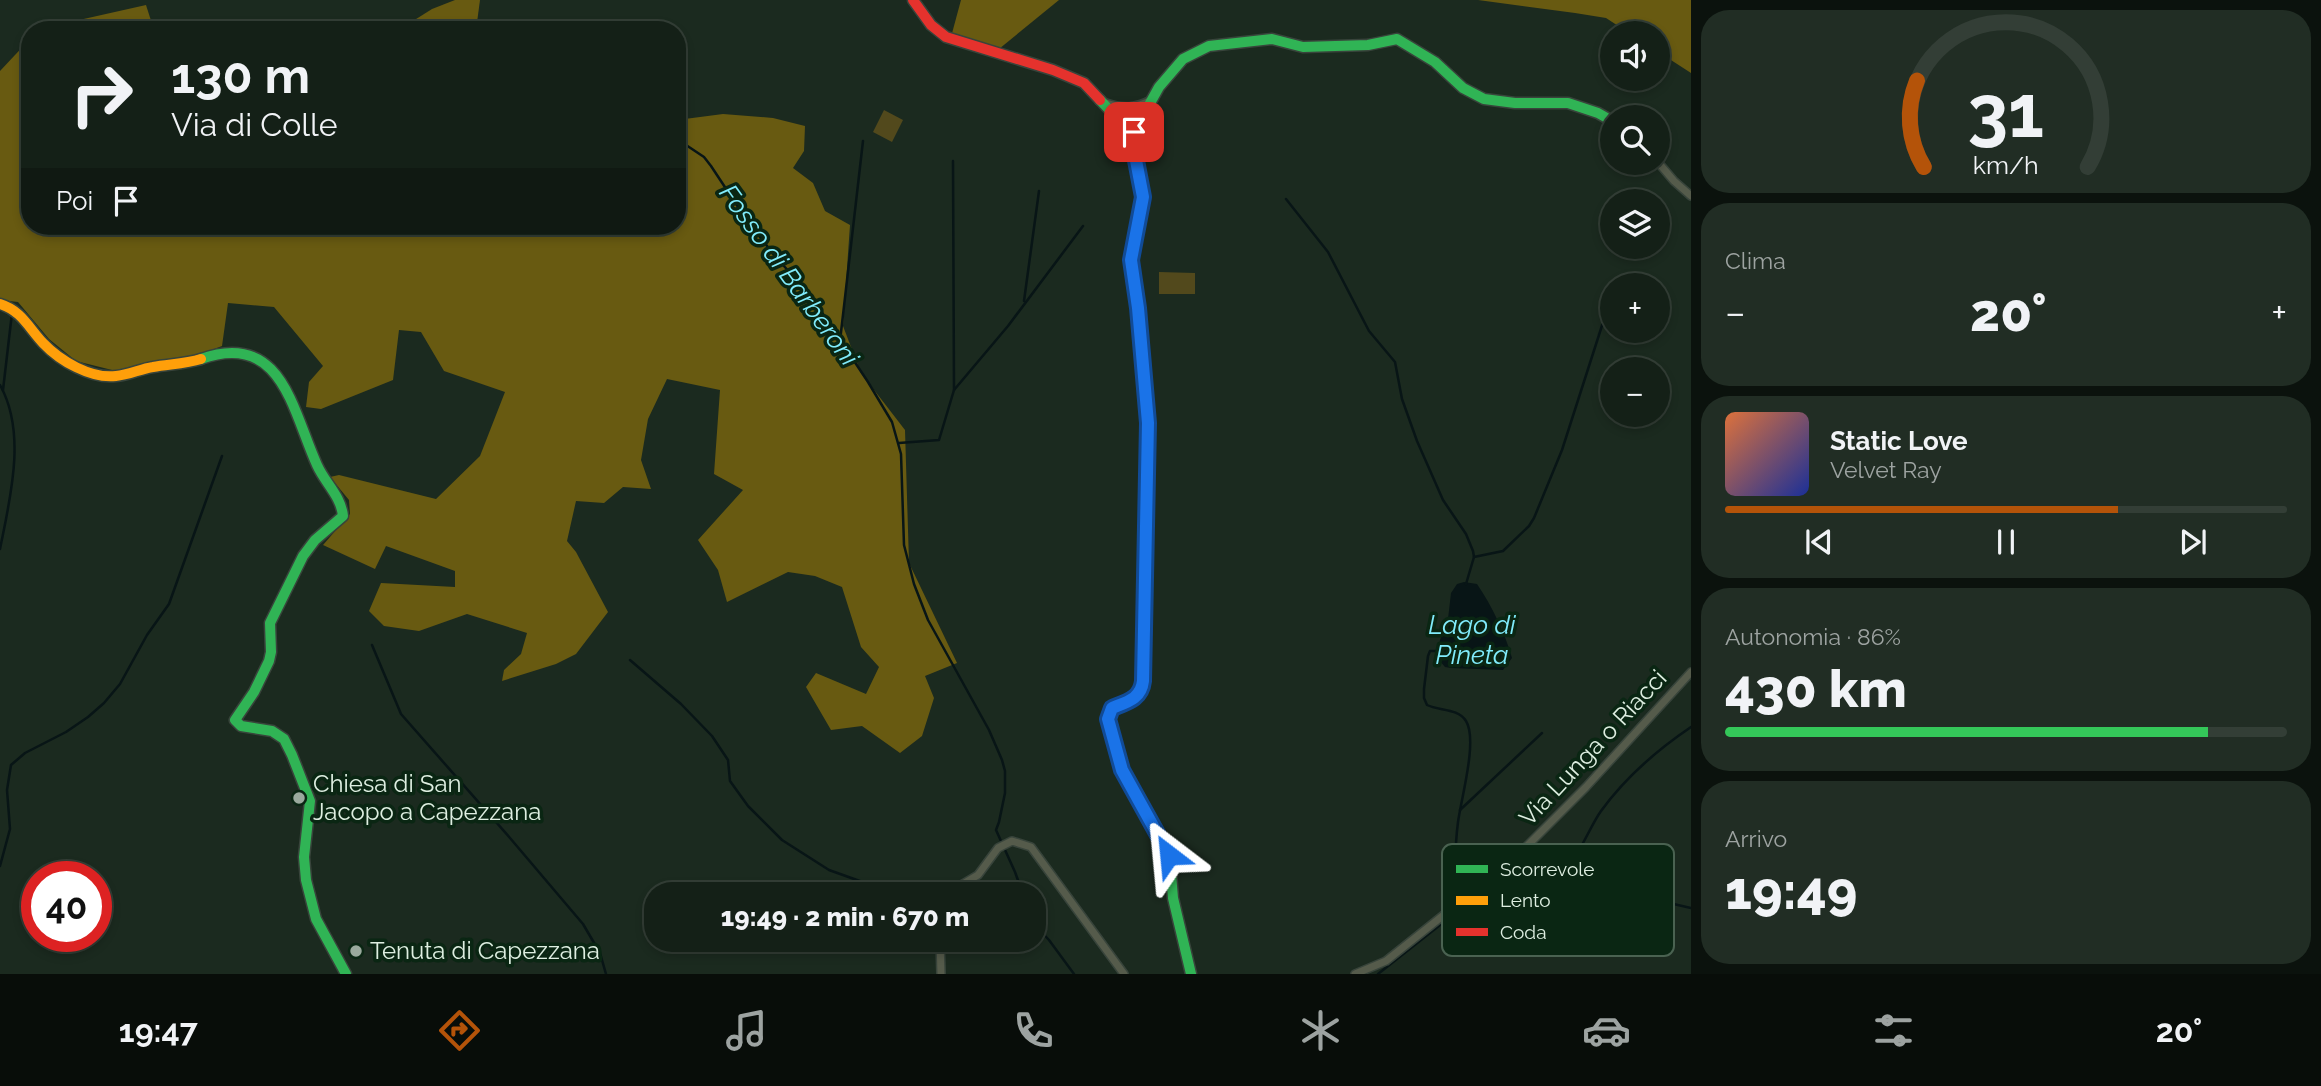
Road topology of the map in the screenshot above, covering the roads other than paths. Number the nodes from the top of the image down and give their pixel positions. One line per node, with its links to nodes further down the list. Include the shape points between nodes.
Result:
1 (913, 0): 3 (street, via 929,24 946,37 1084,82)
2 (1152, 99): 3 (street, via 1126,107); 4 (street, via 1183,59 1209,46 1272,39 1303,47 1368,45 1397,39 1484,99 1568,103); 5 (street)
3 (1103, 102): 5 (street)
4 (1600, 114)
5 (1134, 132): 17 (street, via 1143,197 1131,260 1148,423 1143,681 1139,694 1112,708 1108,719 1122,770 1169,855 1173,898)
6 (1668, 175): 7 (street)
7 (1691, 196)
8 (0, 304): 14 (street, via 21,314 54,353 98,375 112,378 236,352 258,357 272,368 286,390 318,469 344,509 303,556 270,624 269,661 235,720 241,726 272,731 284,739 292,755 310,801 306,880 316,919)
9 (1691, 672): 10 (street, Via Lunga o Riacci)
10 (1529, 844)
11 (966, 882): 16 (street, via 1004,844 1016,841 1031,847)
12 (1442, 916): 18 (street, Via Lunga o Riacci, via 1386,961)
13 (940, 952): 15 (street)
14 (346, 974)
15 (941, 974)
16 (1124, 974)
17 (1191, 974)
18 (1355, 974)

